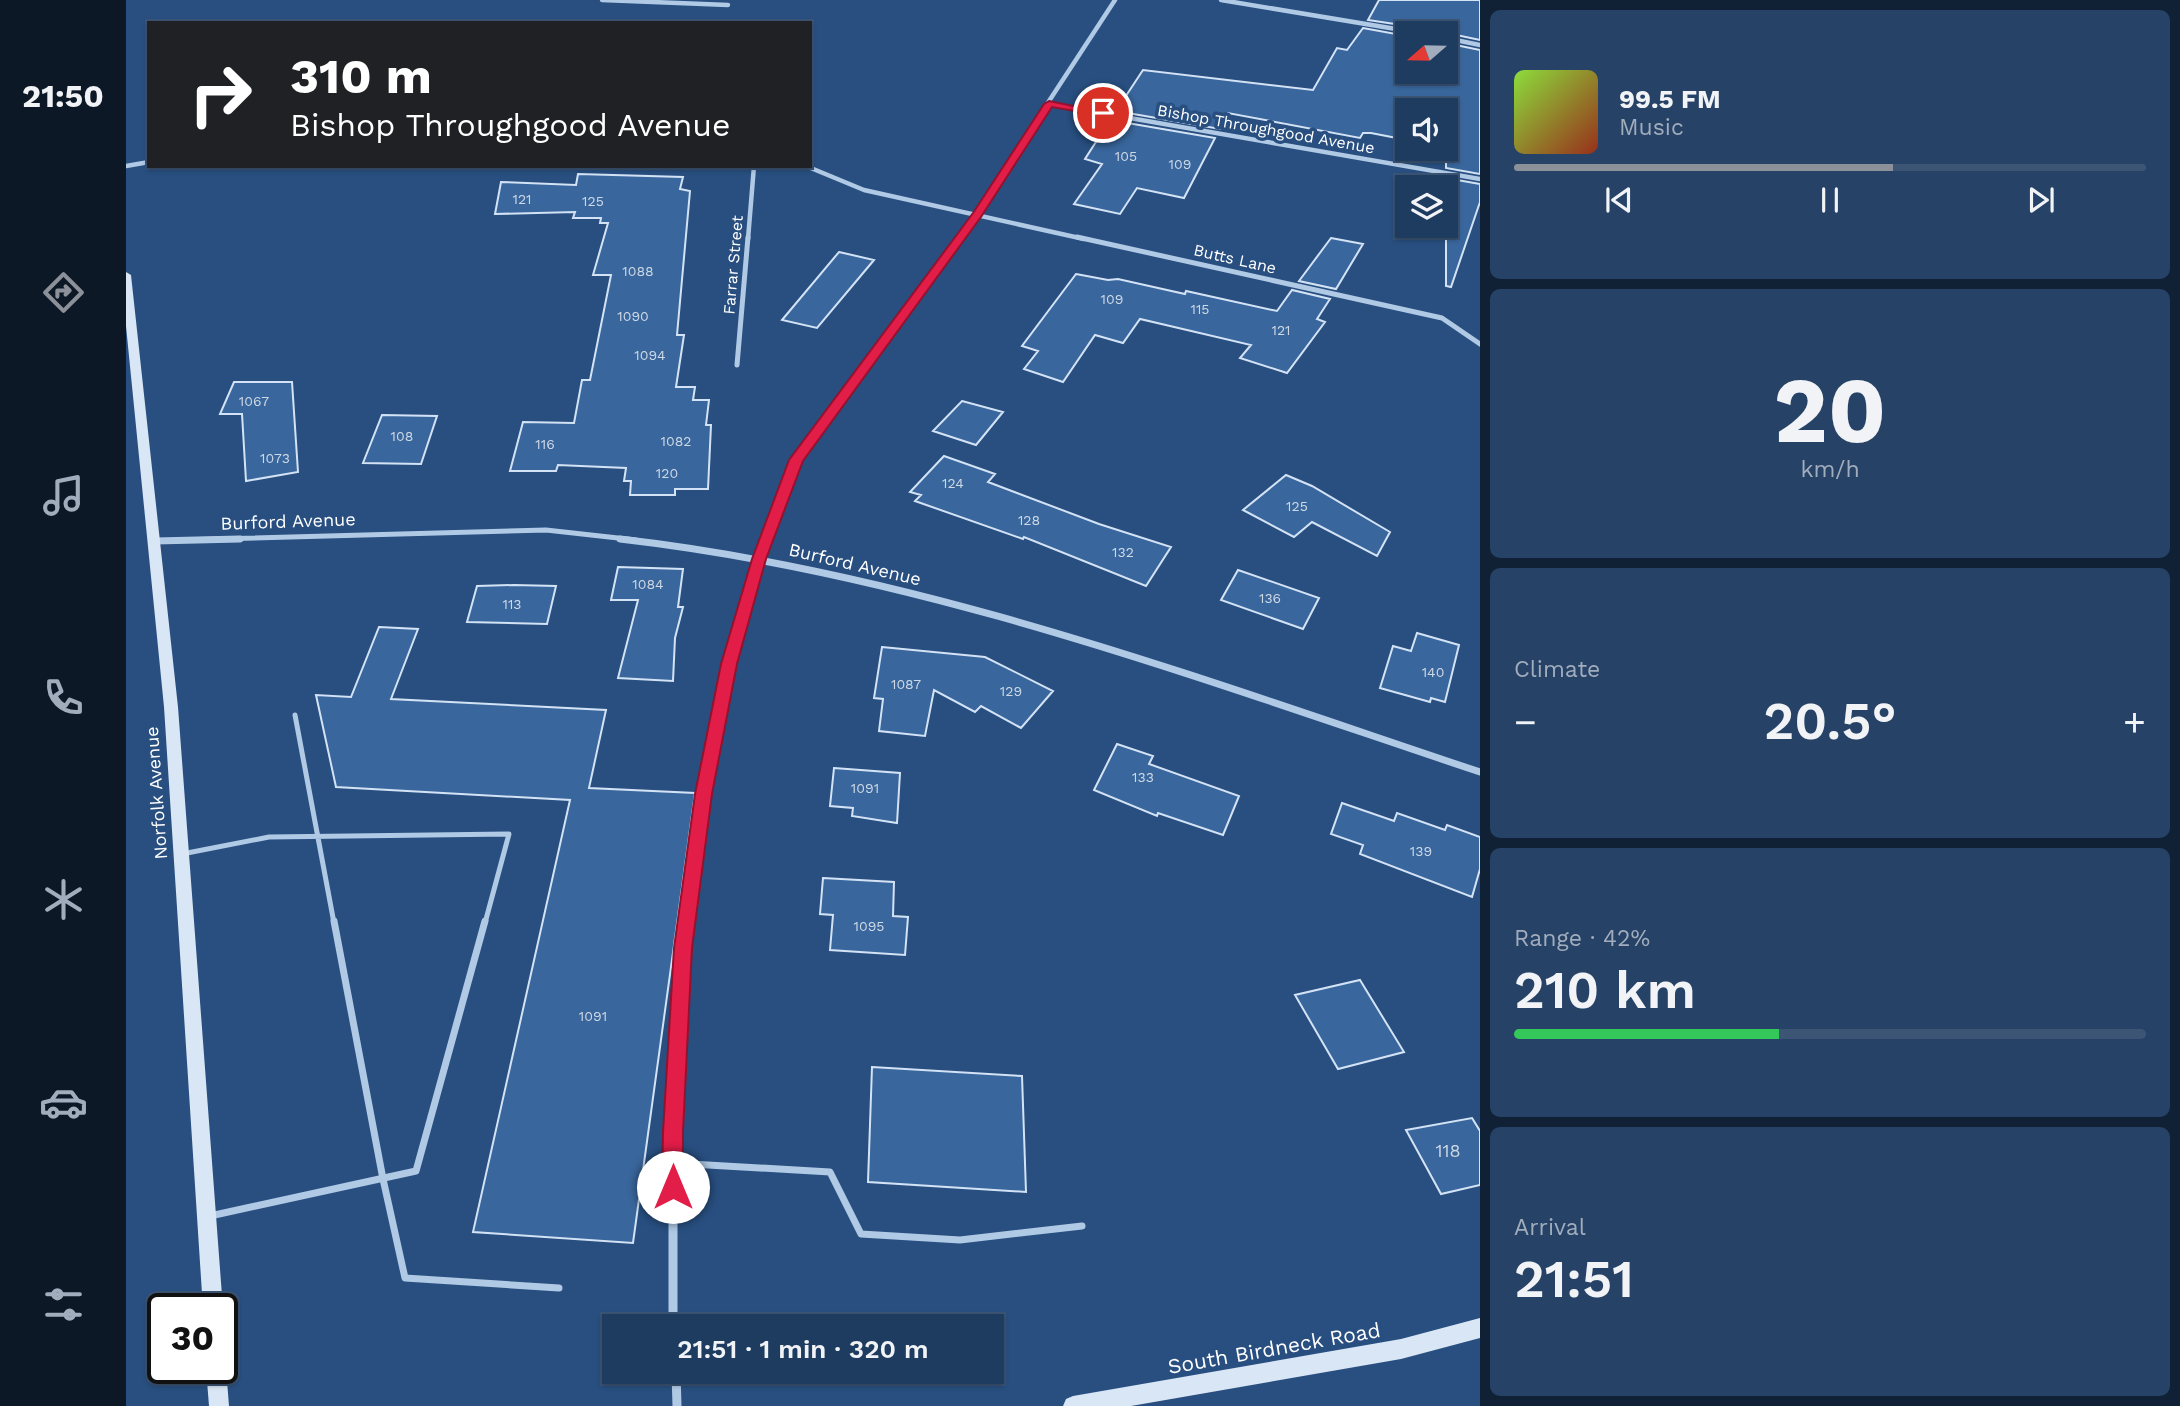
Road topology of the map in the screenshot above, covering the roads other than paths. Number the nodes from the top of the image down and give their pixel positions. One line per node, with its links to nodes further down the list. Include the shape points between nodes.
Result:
1 (602, 0): 4 (street)
2 (1115, 0): 8 (street)
3 (1221, 0): 5 (street)
4 (728, 5)
5 (1395, 29)
6 (1458, 40): 7 (street)
7 (1480, 45)
8 (1049, 104): 13 (street, Bishop Throughgood Avenue); 14 (street)
9 (147, 162): 10 (street)
10 (126, 166)
11 (754, 168): 17 (street, Farrar Street)
12 (811, 168): 14 (street, Butts Lane, via 864,190)
13 (1480, 179)
14 (978, 215): 16 (street, Butts Lane, via 1443,318); 19 (street, via 796,460)
15 (126, 275): 18 (main road, Norfolk Avenue)
16 (1480, 344)
17 (737, 365)
18 (155, 541): 19 (street, Burford Avenue, via 546,530); 23 (main road, Norfolk Avenue)
19 (759, 559): 21 (street, Burford Avenue, via 978,609); 24 (street, via 729,664 703,794 683,948)
20 (295, 715): 22 (lane)
21 (1480, 772)
22 (318, 835): 23 (lane, via 268,837); 25 (lane); 25 (lane, via 509,834 416,1171)
23 (181, 854): 26 (main road, Norfolk Avenue)
24 (673, 1163): 27 (lane, via 830,1172 861,1234 960,1240); 30 (street)
25 (383, 1179): 26 (lane); 28 (lane, via 405,1278)
26 (207, 1217): 29 (main road, Norfolk Avenue)
27 (1082, 1226)
28 (559, 1288)
29 (212, 1293)
30 (673, 1314)
31 (1480, 1328): 36 (main road, South Birdneck Road, via 1401,1349)
32 (217, 1384): 34 (main road)
33 (676, 1384): 35 (street)
34 (219, 1406)
35 (677, 1406)
36 (1073, 1406)

